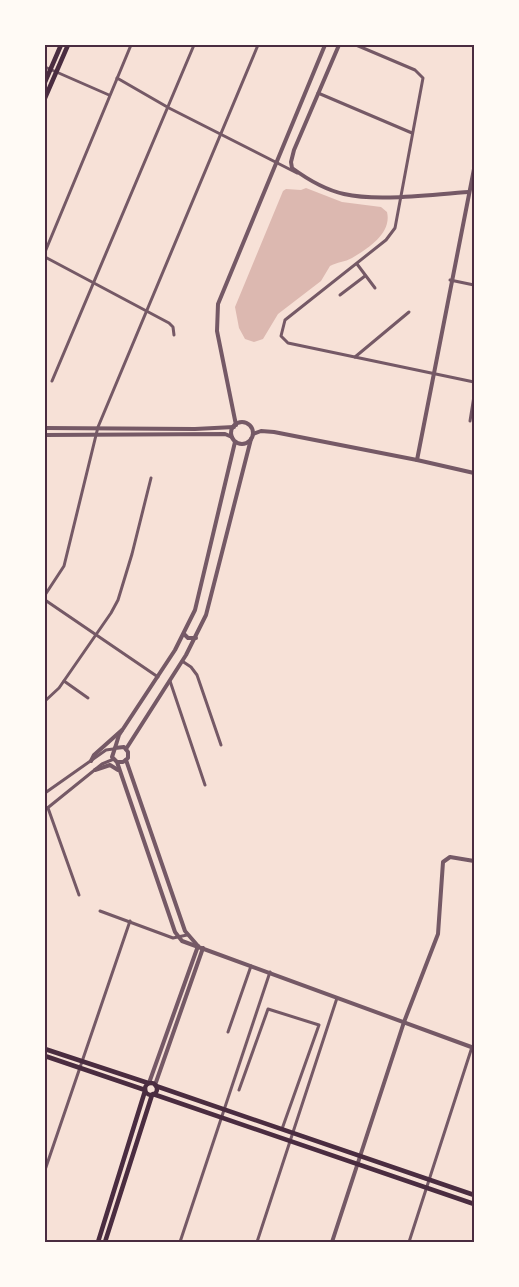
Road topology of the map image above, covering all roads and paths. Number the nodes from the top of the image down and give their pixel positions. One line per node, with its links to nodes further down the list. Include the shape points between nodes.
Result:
1 (61, 45): 10 (main road)
2 (68, 45): 11 (main road)
3 (131, 45): 12 (street)
4 (194, 45): 17 (street)
5 (258, 45): 19 (street)
6 (324, 45): 20 (street)
7 (339, 45): 14 (street)
8 (356, 45): 18 (street, via 422,76)
9 (45, 67): 10 (street)
10 (50, 70): 11 (street); 13 (main road)
11 (56, 72): 15 (street); 16 (main road)
12 (117, 78): 15 (street); 17 (street)
13 (45, 82)
14 (318, 93): 18 (street); 22 (street, via 291,162 292,168)
15 (109, 95): 25 (street)
16 (45, 98)
17 (169, 108): 19 (street); 30 (street)
18 (412, 134): 24 (street)
19 (222, 135): 20 (street); 34 (street)
20 (275, 163): 22 (street); 43 (street, via 217,310 217,331)
21 (474, 169): 23 (street)
22 (300, 174): 24 (street, via 346,195)
23 (472, 192): 24 (street); 29 (street)
24 (400, 196): 27 (street, via 393,234)
25 (45, 252)
26 (45, 257): 30 (street)
27 (357, 264): 28 (street); 37 (street, via 283,323 281,336 288,344)
28 (365, 276): 32 (street); 33 (street)
29 (450, 280): 31 (street); 38 (street)
30 (94, 282): 34 (street); 39 (street)
31 (474, 286)
32 (375, 288)
33 (340, 295)
34 (148, 312): 36 (street, via 169,323); 44 (street)
35 (409, 312): 37 (street)
36 (174, 335)
37 (354, 357): 38 (street)
38 (432, 373): 40 (street); 54 (street)
39 (52, 381)
40 (474, 382)
41 (474, 396): 42 (street)
42 (470, 422)
43 (235, 426): 45 (street, via 202,429); 47 (street, via 247,424); 51 (street)
44 (98, 427): 45 (street); 46 (street); 49 (street)
45 (156, 427): 50 (street)
46 (46, 428): 48 (street)
47 (253, 434): 52 (street); 54 (street, via 274,432)
48 (46, 435): 49 (street)
49 (95, 435): 50 (street); 57 (street, via 64,566)
50 (156, 435): 51 (street, via 225,434)
51 (232, 437): 53 (street)
52 (251, 439): 53 (street, via 244,444); 61 (street, via 211,602)
53 (235, 442): 60 (street, via 203,588)
54 (417, 460): 55 (street)
55 (474, 474)
56 (151, 478): 59 (street, via 125,582 111,613)
57 (45, 595)
58 (45, 600): 59 (street)
59 (96, 634): 65 (street); 66 (street)
60 (184, 634): 61 (street, via 188,638); 62 (street)
61 (196, 638): 63 (street)
62 (176, 648): 63 (street); 65 (street)
63 (186, 655): 64 (street)
64 (182, 661): 67 (street); 71 (street, via 196,675)
65 (158, 678): 70 (street)
66 (64, 681): 68 (street); 69 (street)
67 (170, 681): 73 (street); 79 (street)
68 (88, 698)
69 (45, 701)
70 (124, 728): 72 (street); 75 (street)
71 (221, 745)
72 (114, 749): 73 (street, via 121,746); 75 (street, via 106,750); 76 (street)
73 (126, 749): 74 (street)
74 (126, 760): 76 (street); 82 (street)
75 (91, 761): 80 (street)
76 (115, 761): 77 (street); 78 (street)
77 (95, 770): 78 (street, via 110,765); 81 (street)
78 (118, 770): 83 (street)
79 (205, 785)
80 (45, 794)
81 (46, 809): 85 (street)
82 (149, 832): 83 (street); 88 (street)
83 (142, 834): 89 (street)
84 (474, 861): 95 (street, via 450,857 444,860 438,934)
85 (79, 895)
86 (100, 911): 87 (street)
87 (130, 921): 89 (street); 100 (street)
88 (187, 935): 89 (street); 90 (street)
89 (178, 938): 90 (street, via 186,944)
90 (198, 946): 91 (street); 102 (street)
91 (203, 948): 92 (street); 103 (street)
92 (251, 965): 93 (street); 96 (street)
93 (270, 972): 94 (street); 107 (street)
94 (338, 997): 95 (street); 110 (street)
95 (404, 1022): 97 (street); 112 (street)
96 (228, 1032)
97 (473, 1047): 117 (street)
98 (45, 1049): 100 (main road)
99 (45, 1056): 101 (main road)
100 (82, 1060): 101 (street); 102 (main road)
101 (79, 1068): 104 (main road); 114 (street)
102 (149, 1083): 103 (main road); 104 (main road)
103 (156, 1085): 106 (main road); 107 (main road)
104 (145, 1090): 106 (main road); 115 (main road)
105 (239, 1090): 109 (street, via 268,1009 318,1025)
106 (152, 1094): 108 (main road); 116 (main road)
107 (225, 1110): 108 (street); 109 (main road)
108 (222, 1118): 111 (main road); 123 (street)
109 (282, 1129): 110 (main road)
110 (293, 1132): 111 (street); 112 (main road)
111 (290, 1140): 113 (main road); 124 (street)
112 (361, 1156): 113 (street); 117 (main road)
113 (359, 1163): 118 (main road); 125 (street)
114 (45, 1170)
115 (120, 1173): 116 (main road); 121 (main road)
116 (126, 1175): 122 (main road)
117 (428, 1178): 118 (street); 119 (main road)
118 (426, 1186): 120 (main road); 126 (street)
119 (474, 1195)
120 (474, 1204)
121 (98, 1242)
122 (104, 1242)
123 (180, 1242)
124 (256, 1242)
125 (332, 1242)
126 (409, 1242)

